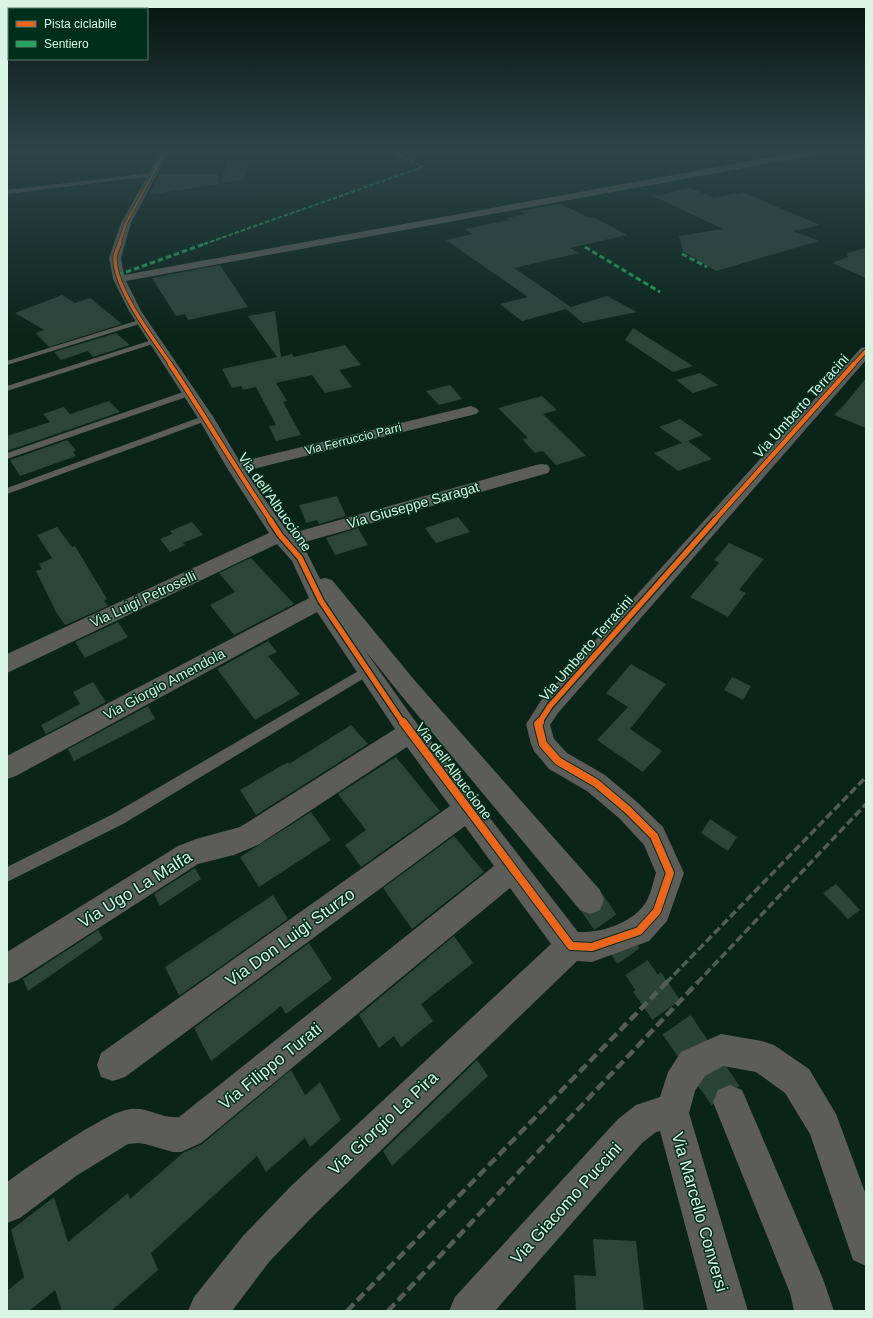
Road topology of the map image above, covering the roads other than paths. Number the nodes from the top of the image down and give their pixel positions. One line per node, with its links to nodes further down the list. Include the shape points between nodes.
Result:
1 (132, 212): 3 (street, Via dell'Albuccione, via 119,241 115,258)
2 (489, 212): 3 (street)
3 (119, 279): 4 (street, Via dell'Albuccione)
4 (142, 322): 5 (street, Via dell'Albuccione); 7 (lane)
5 (155, 342): 8 (lane); 9 (street, Via dell'Albuccione)
6 (866, 351): 27 (street, Via Umberto Terracini, via 550,706 538,724 543,744 558,761 596,783 654,836 670,873 657,911 639,931 592,947)
7 (7, 363)
8 (7, 389)
9 (189, 393): 11 (street, Via dell'Albuccione); 12 (lane)
10 (471, 411): 13 (street, Via Ferruccio Parri)
11 (206, 418): 13 (street, Via dell'Albuccione); 15 (lane)
12 (7, 456)
13 (236, 468): 16 (street, Via dell'Albuccione)
14 (542, 469): 16 (street, Via Giuseppe Saragat)
15 (7, 491)
16 (282, 538): 17 (street, Via dell'Albuccione); 19 (street, Via Luigi Petroselli)
17 (300, 558): 18 (street, Via dell'Albuccione); 26 (street)
18 (321, 600): 20 (street, Via dell'Albuccione); 22 (street, Via Giorgio Amendola)
19 (7, 664)
20 (367, 671): 21 (street, Via dell'Albuccione); 25 (lane, via 145,804)
21 (410, 732): 23 (street, Via dell'Albuccione); 28 (street, Via Ugo La Malfa, via 244,839 201,849 188,855)
22 (7, 768)
23 (467, 809): 24 (street, Via dell'Albuccione); 29 (street, Via Don Luigi Sturzo)
24 (512, 869): 27 (street, Via dell'Albuccione); 32 (street, Via Filippo Turati, via 189,1131 175,1136 138,1126 125,1128 69,1159)
25 (7, 875)
26 (590, 900)
27 (571, 946): 34 (street, Via Giorgio La Pira, via 304,1198 256,1250)
28 (7, 969)
29 (113, 1065)
30 (730, 1102): 37 (street, via 809,1293)
31 (672, 1113): 33 (street, via 680,1084 693,1064 721,1050 762,1057 797,1081 824,1126); 35 (street, Via Giacomo Puccini, via 648,1116 630,1131); 36 (street, Via Marcello Conversi)
32 (7, 1205)
33 (866, 1247)
34 (208, 1311)
35 (470, 1311)
36 (728, 1311)
37 (814, 1311)

